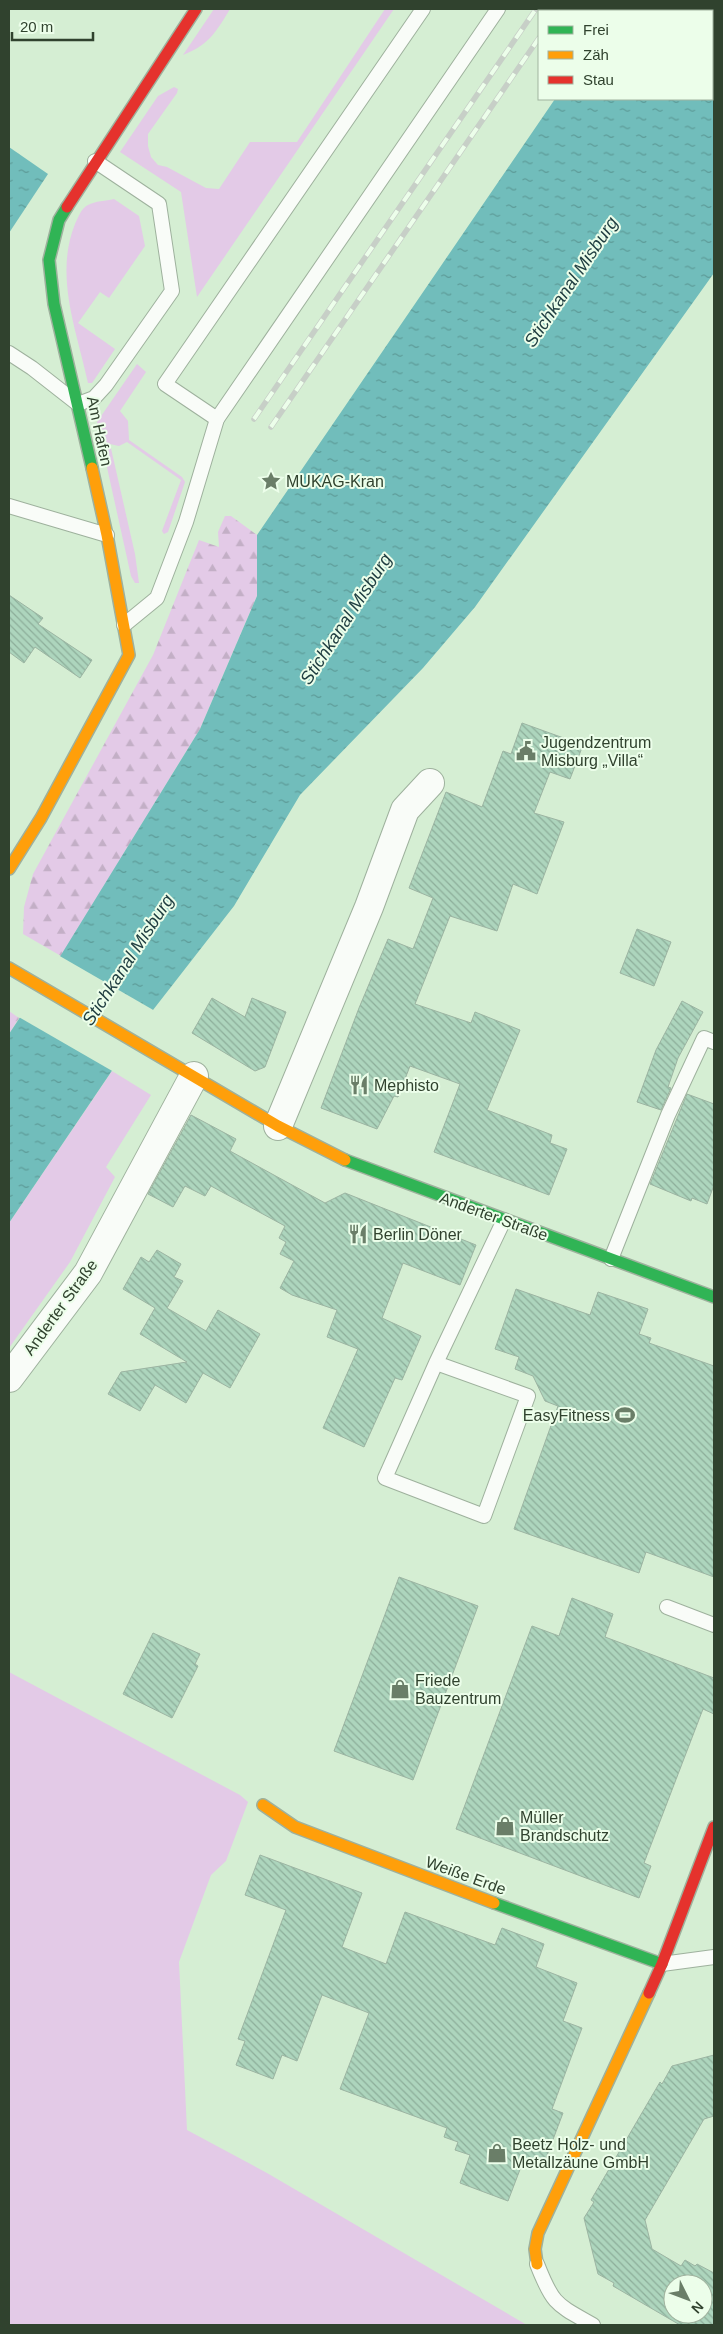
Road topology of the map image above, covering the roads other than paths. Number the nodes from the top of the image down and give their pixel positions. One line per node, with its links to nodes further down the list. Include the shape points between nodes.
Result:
1 (196, 9): 4 (street, Am Hafen)
2 (423, 9): 7 (lane, via 165,384)
3 (498, 9): 7 (lane)
4 (95, 161): 6 (street, Am Hafen, via 58,220 50,260 54,304); 6 (lane, via 159,204 172,291 106,385 94,398)
5 (9, 353): 6 (lane)
6 (78, 404): 9 (street, Am Hafen)
7 (217, 419): 10 (lane, via 186,522 157,598)
8 (9, 506): 9 (lane)
9 (106, 535): 10 (street, Am Hafen)
10 (124, 625): 13 (street, Am Hafen, via 129,656)
11 (430, 783): 18 (street, via 405,810 369,907)
12 (9, 842): 13 (lane)
13 (21, 852): 14 (street, Am Hafen)
14 (9, 870)
15 (9, 968): 17 (street, Anderter Straße)
16 (714, 1042): 20 (lane, via 704,1038 668,1115)
17 (194, 1076): 18 (street, Anderter Straße); 23 (street, Anderter Straße, via 88,1273)
18 (278, 1126): 19 (street, Anderter Straße, via 355,1165)
19 (504, 1220): 20 (street, Anderter Straße); 22 (lane)
20 (611, 1259): 21 (street, Anderter Straße)
21 (714, 1297)
22 (436, 1363): 22 (lane, via 385,1478 484,1516 528,1396)
23 (9, 1378)
24 (667, 1607): 25 (lane)
25 (714, 1626)
26 (263, 1805): 29 (street, Weiße Erde, via 304,1830)
27 (714, 1827): 29 (street)
28 (714, 1957): 29 (lane)
29 (662, 1964): 30 (street, via 538,2233)
30 (537, 2264): 31 (lane, via 549,2293 558,2305)
31 (593, 2325)

